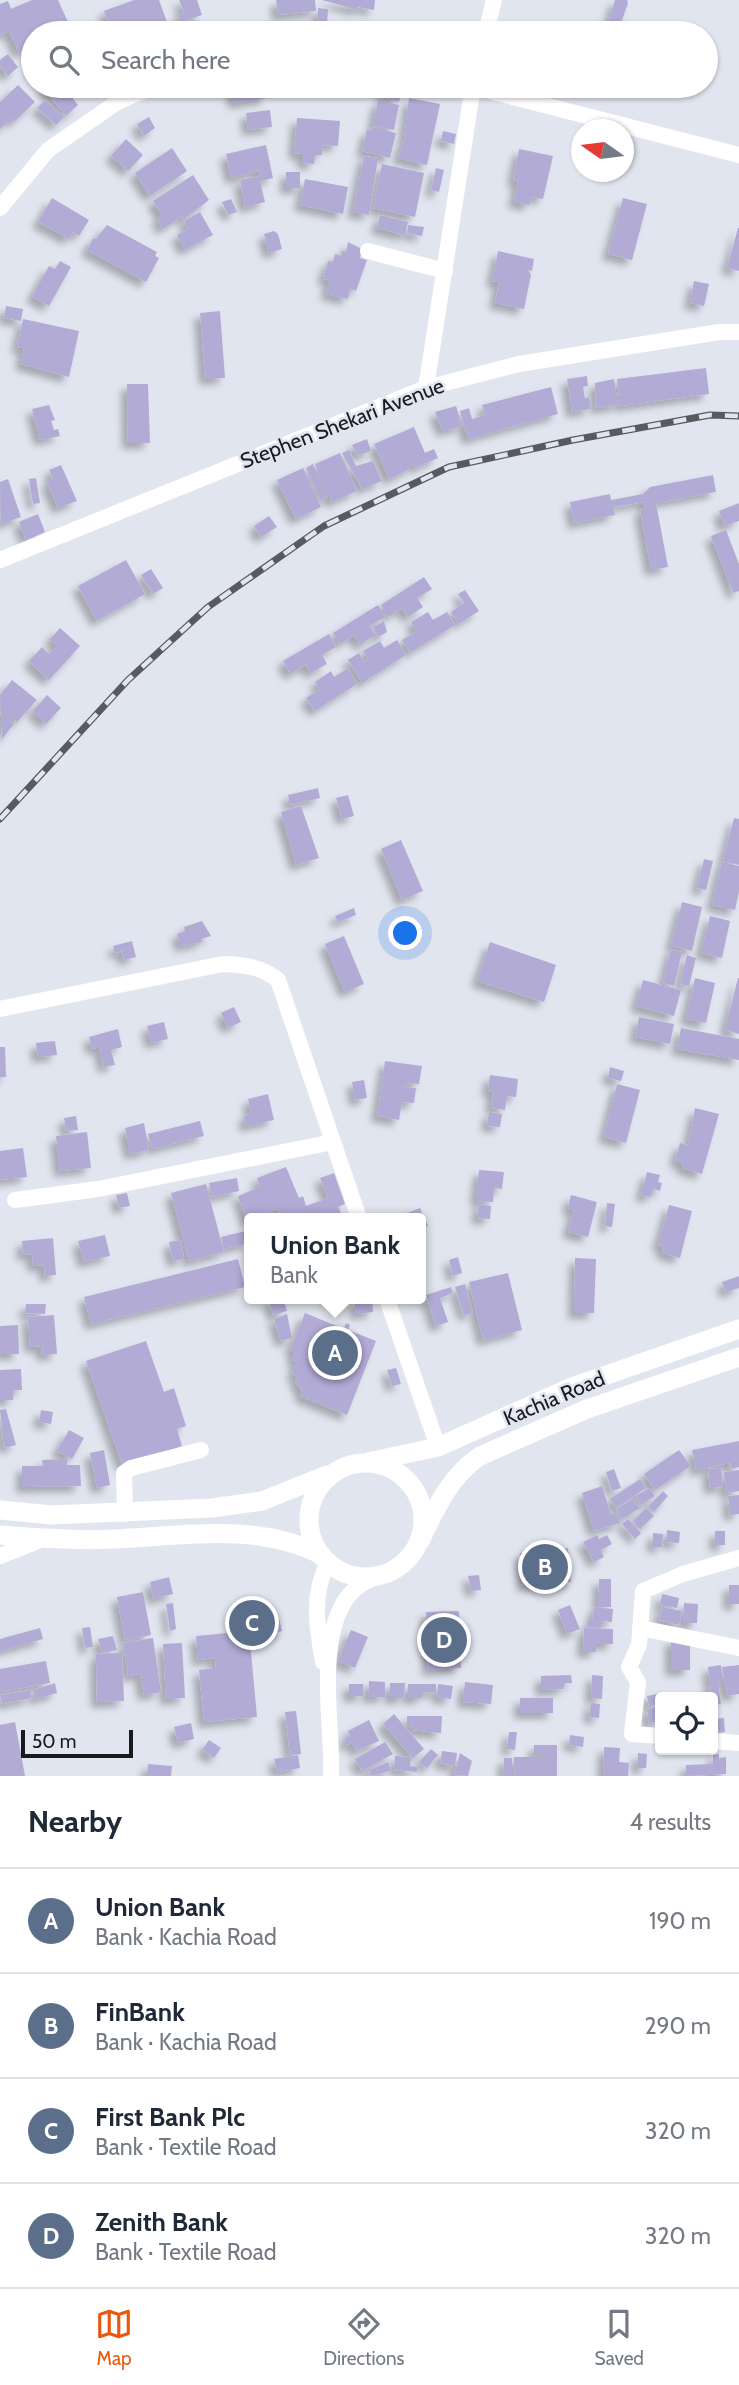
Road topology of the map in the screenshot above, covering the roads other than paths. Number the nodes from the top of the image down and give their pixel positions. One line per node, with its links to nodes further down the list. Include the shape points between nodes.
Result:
1 (494, 0): 2 (street)
2 (489, 21)
3 (126, 98): 7 (street, via 48,150)
4 (470, 98): 9 (street)
5 (518, 98): 6 (street)
6 (739, 155)
7 (0, 208)
8 (368, 251): 9 (street)
9 (444, 271): 11 (street)
10 (739, 331): 11 (street, Stephen Shekari Avenue, via 519,364)
11 (426, 388): 12 (street, Stephen Shekari Avenue)
12 (0, 560)
13 (0, 1009): 14 (street, via 223,964 268,972 278,980)
14 (333, 1142): 15 (street, via 98,1189); 16 (street)
15 (15, 1200)
16 (357, 1213)
17 (389, 1304): 20 (street)
18 (739, 1329): 20 (main road, Kachia Road, via 572,1387)
19 (739, 1357): 28 (main road, Kachia Road, via 587,1409 480,1456 447,1488)
20 (438, 1447): 22 (main road, Kachia Road)
21 (201, 1450): 25 (street, via 124,1473)
22 (368, 1462): 23 (main road); 28 (main road, via 402,1475 414,1488 422,1505)
23 (341, 1468): 25 (main road, via 262,1501); 31 (main road, via 317,1491 311,1507 312,1539)
24 (0, 1510): 25 (main road)
25 (125, 1514)
26 (0, 1535): 27 (main road)
27 (53, 1537): 29 (street); 31 (main road, via 109,1539 233,1532 272,1537)
28 (420, 1541): 32 (main road, via 411,1557)
29 (0, 1556)
30 (739, 1558): 33 (street, via 643,1591)
31 (324, 1559): 32 (main road, via 344,1573 361,1578); 35 (street, via 316,1596)
32 (380, 1576): 35 (street, via 363,1580 343,1605 328,1655)
33 (640, 1628): 34 (street); 36 (street, via 639,1645 629,1667 638,1682 632,1734)
34 (739, 1648)
35 (327, 1685): 39 (street)
36 (655, 1736)
37 (718, 1741): 38 (street)
38 (739, 1743)
39 (331, 1776)

